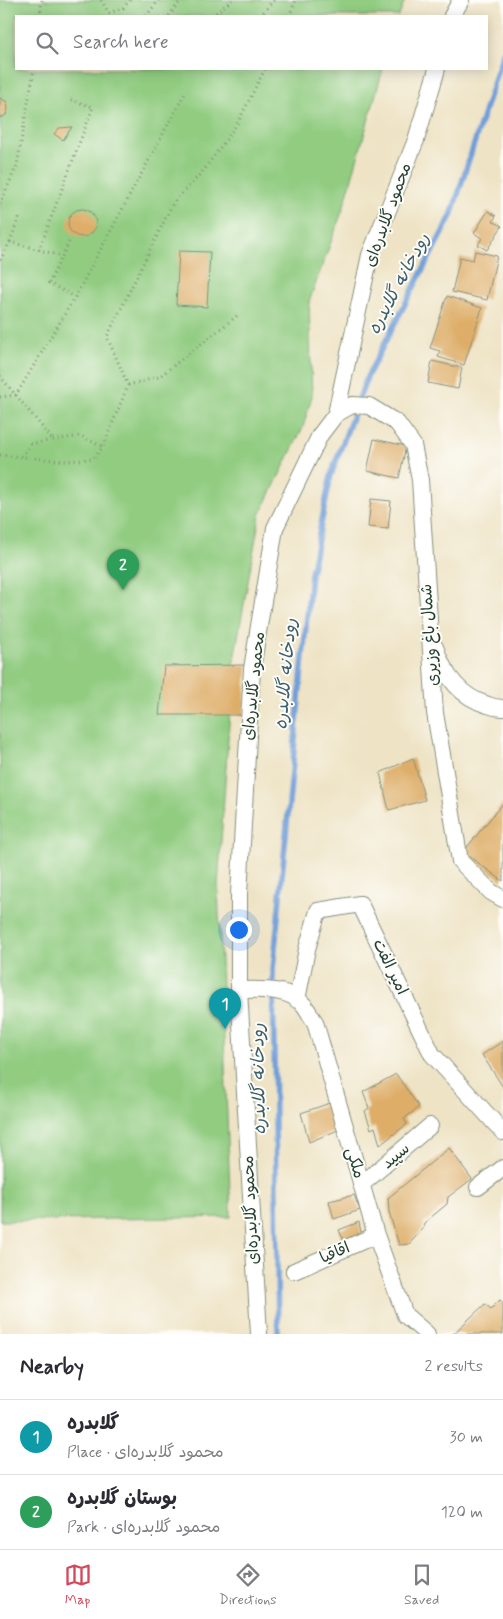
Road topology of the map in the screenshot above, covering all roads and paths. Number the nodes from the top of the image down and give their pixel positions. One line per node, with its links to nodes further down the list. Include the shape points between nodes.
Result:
1 (42, 0): 10 (path)
2 (101, 0): 3 (path, via 109,13 123,8)
3 (130, 0)
4 (159, 0): 11 (path)
5 (181, 0): 12 (path)
6 (232, 0): 13 (path)
7 (274, 0): 14 (path)
8 (296, 0): 15 (path)
9 (461, 0): 16 (street)
10 (40, 15)
11 (147, 15)
12 (170, 15)
13 (213, 15)
14 (261, 15)
15 (289, 15)
16 (453, 15)
17 (34, 70): 22 (path, via 17,165)
18 (264, 70): 32 (path, via 237,124 204,170 173,203 107,337)
19 (437, 70): 35 (street, محمود گلابدره‌ای, via 416,140 370,255)
20 (186, 91): 29 (path)
21 (72, 100): 26 (path, via 93,107)
22 (0, 204)
23 (20, 215): 24 (path)
24 (10, 242): 26 (path); 28 (path)
25 (69, 242): 27 (path)
26 (39, 250): 27 (path)
27 (62, 256): 29 (path, via 49,283)
28 (0, 260)
29 (75, 297): 33 (path)
30 (238, 315): 32 (path, via 159,378)
31 (0, 376): 33 (path)
32 (128, 385): 37 (path)
33 (16, 395): 34 (path); 36 (path)
34 (0, 397)
35 (336, 414): 40 (street, شمال باغ وزیری, via 352,405 369,406 397,423 413,445 420,480); 43 (street, محمود گلابدره‌ای, via 320,435 275,528 252,669 239,894)
36 (53, 440): 37 (path, via 80,436); 39 (path, via 31,444)
37 (103, 447): 39 (path, via 93,458 65,461)
38 (0, 455): 39 (path)
39 (22, 457)
40 (430, 630): 41 (street, via 440,662 455,686 476,701); 42 (street, شمال باغ وزیری, via 435,713 460,861 491,892)
41 (503, 708)
42 (503, 898)
43 (239, 990): 44 (street, via 261,990); 52 (street, محمود گلابدره‌ای)
44 (291, 996): 46 (street, امیر الفت, via 318,911 360,904 432,1054); 48 (street, ملکی, via 303,1003 315,1022)
45 (430, 1126): 48 (street, سپید)
46 (503, 1132)
47 (503, 1168): 49 (street)
48 (362, 1185): 50 (street, ملکی)
49 (478, 1187)
50 (376, 1236): 51 (street, اقاقیا); 53 (street, ملکی, via 405,1315)
51 (294, 1271)
52 (258, 1334)
53 (427, 1334)

